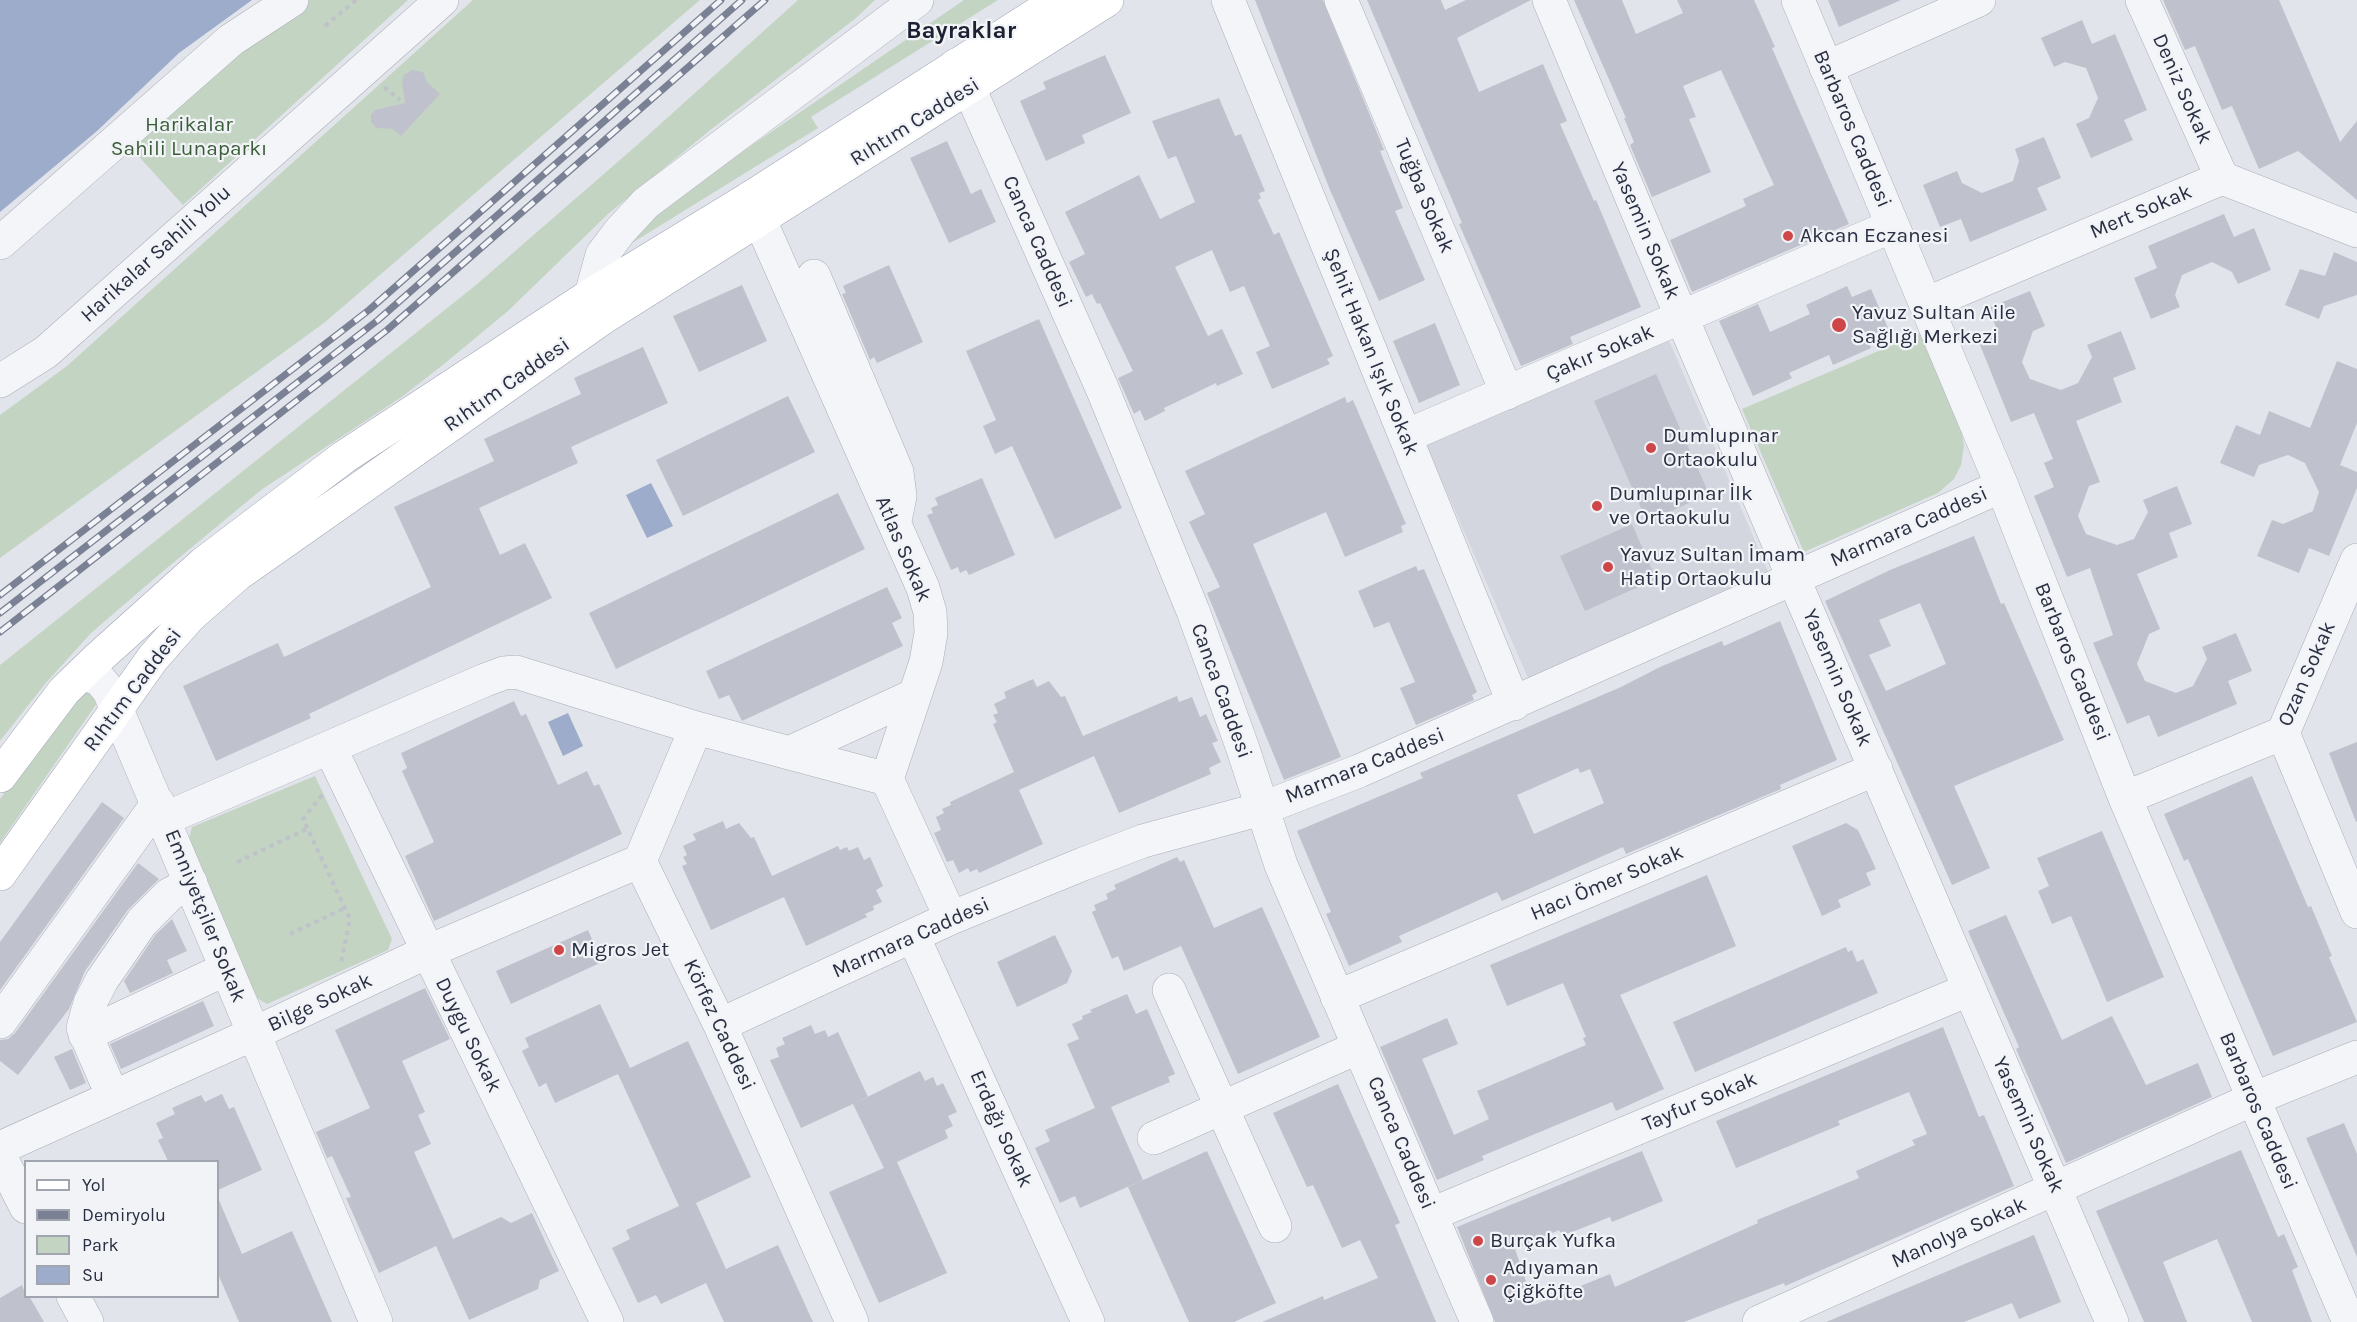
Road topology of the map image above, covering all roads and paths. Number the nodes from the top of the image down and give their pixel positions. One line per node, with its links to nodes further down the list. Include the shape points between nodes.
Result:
1 (292, 0): 23 (street, via 231,40)
2 (356, 0): 14 (path)
3 (417, 0): 28 (street, Harikalar Sahili Yolu)
4 (442, 0): 29 (street, Harikalar Sahili Yolu, via 46,352)
5 (917, 0): 26 (street, via 646,203 602,255)
6 (1059, 0): 16 (main road, Rıhtım Caddesi)
7 (1107, 0): 16 (main road, Rıhtım Caddesi)
8 (1228, 0): 31 (street, Şehit Hakan Işık Sokak)
9 (1341, 0): 30 (street, Tuğba Sokak)
10 (1549, 0): 27 (street, Yasemin Sokak)
11 (1798, 0): 15 (street, Barbaros Caddesi)
12 (2142, 0): 19 (street, Deniz Sokak)
13 (1974, 1): 15 (street)
14 (325, 26)
15 (1826, 68): 21 (street, Barbaros Caddesi)
16 (963, 76): 20 (main road, Rıhtım Caddesi); 48 (street, Canca Caddesi, via 1102,388 1193,611)
17 (380, 84): 18 (path)
18 (400, 100)
19 (2222, 178): 22 (street); 25 (street, Mert Sokak)
20 (755, 210): 26 (main road, Rıhtım Caddesi); 33 (street, Atlas Sokak)
21 (1892, 226): 25 (street, Barbaros Caddesi); 27 (street, Çakır Sokak)
22 (2357, 231)
23 (0, 243)
24 (814, 276): 33 (street, via 897,472 900,496)
25 (1926, 304): 32 (street, Barbaros Caddesi)
26 (598, 306): 36 (main road, Rıhtım Caddesi, via 344,457 169,593); 39 (main road, Rıhtım Caddesi, via 238,574 190,616 153,658)
27 (1682, 318): 30 (street, Çakır Sokak); 35 (street, Yasemin Sokak)
28 (0, 371)
29 (0, 381)
30 (1507, 393): 31 (street, Çakır Sokak)
31 (1406, 436): 38 (street, Şehit Hakan Işık Sokak)
32 (2002, 486): 35 (street, Marmara Caddesi); 47 (street, Barbaros Caddesi)
33 (894, 524): 37 (street, Atlas Sokak, via 930,612 926,662)
34 (2357, 560): 41 (street, Ozan Sokak)
35 (1794, 579): 38 (street, Marmara Caddesi); 44 (street, Yasemin Sokak)
36 (83, 673): 39 (street, Emniyetçiler Sokak, via 100,680); 45 (main road, Rıhtım Caddesi, via 28,736)
37 (915, 695): 42 (street); 46 (street, Atlas Sokak)
38 (1514, 704): 48 (street, Marmara Caddesi)
39 (116, 710): 49 (street, Emniyetçiler Sokak); 53 (main road, Rıhtım Caddesi)
40 (696, 728): 42 (street); 43 (street, via 516,672 504,673); 51 (street)
41 (2283, 733): 47 (street, Ozan Sokak); 56 (street)
42 (789, 753): 46 (street)
43 (336, 759): 49 (street); 50 (path, via 303,819); 60 (street, Duygu Sokak)
44 (1876, 769): 63 (street, Yasemin Sokak); 65 (street, Hacı Ömer Sokak)
45 (0, 776)
46 (887, 779): 57 (street)
47 (2125, 798): 73 (street, Barbaros Caddesi)
48 (1262, 809): 57 (street, Marmara Caddesi, via 1143,841); 65 (street, Canca Caddesi, via 1281,865)
49 (161, 811): 54 (street, Emniyetçiler Sokak); 66 (street)
50 (307, 829): 52 (path); 55 (path)
51 (640, 861): 60 (street, Bilge Sokak); 67 (street, Körfez Caddesi)
52 (237, 862)
53 (0, 874)
54 (191, 883): 61 (street, Emniyetçiler Sokak); 69 (street, via 170,894 142,922 94,995 85,1018)
55 (345, 908): 58 (path); 64 (path, via 350,919)
56 (2357, 912)
57 (951, 918): 59 (street, Marmara Caddesi)
58 (290, 934)
59 (913, 936): 67 (street, Marmara Caddesi); 87 (street, Erdağı Sokak)
60 (427, 952): 64 (street, Bilge Sokak); 85 (street, Duygu Sokak)
61 (226, 969): 68 (street, Emniyetçiler Sokak); 69 (street)
62 (1170, 990): 74 (street)
63 (1968, 990): 78 (street, Yasemin Sokak); 80 (street, Tayfur Sokak)
64 (333, 997): 68 (street, Bilge Sokak)
65 (1338, 997): 70 (street, Canca Caddesi)
66 (0, 1022)
67 (720, 1025): 86 (street, Körfez Caddesi)
68 (253, 1034): 72 (street, Bilge Sokak); 84 (street, Emniyetçiler Sokak)
69 (85, 1035): 72 (street)
70 (1359, 1047): 74 (street); 80 (street, Canca Caddesi)
71 (2357, 1057): 73 (street, Manolya Sokak)
72 (113, 1097): 76 (street, Bilge Sokak)
73 (2253, 1099): 78 (street, Manolya Sokak); 91 (street, Barbaros Caddesi)
74 (1222, 1108): 75 (street); 81 (street)
75 (1154, 1138)
76 (0, 1148)
77 (0, 1156): 79 (street)
78 (2057, 1190): 89 (street, Manolya Sokak); 90 (street, Yasemin Sokak)
79 (24, 1203)
80 (1432, 1214): 88 (street, Canca Caddesi)
81 (1275, 1226)
82 (74, 1298): 83 (street)
83 (87, 1322)
84 (376, 1322)
85 (607, 1322)
86 (852, 1322)
87 (1088, 1322)
88 (1477, 1322)
89 (1759, 1322)
90 (2112, 1322)
91 (2349, 1322)

